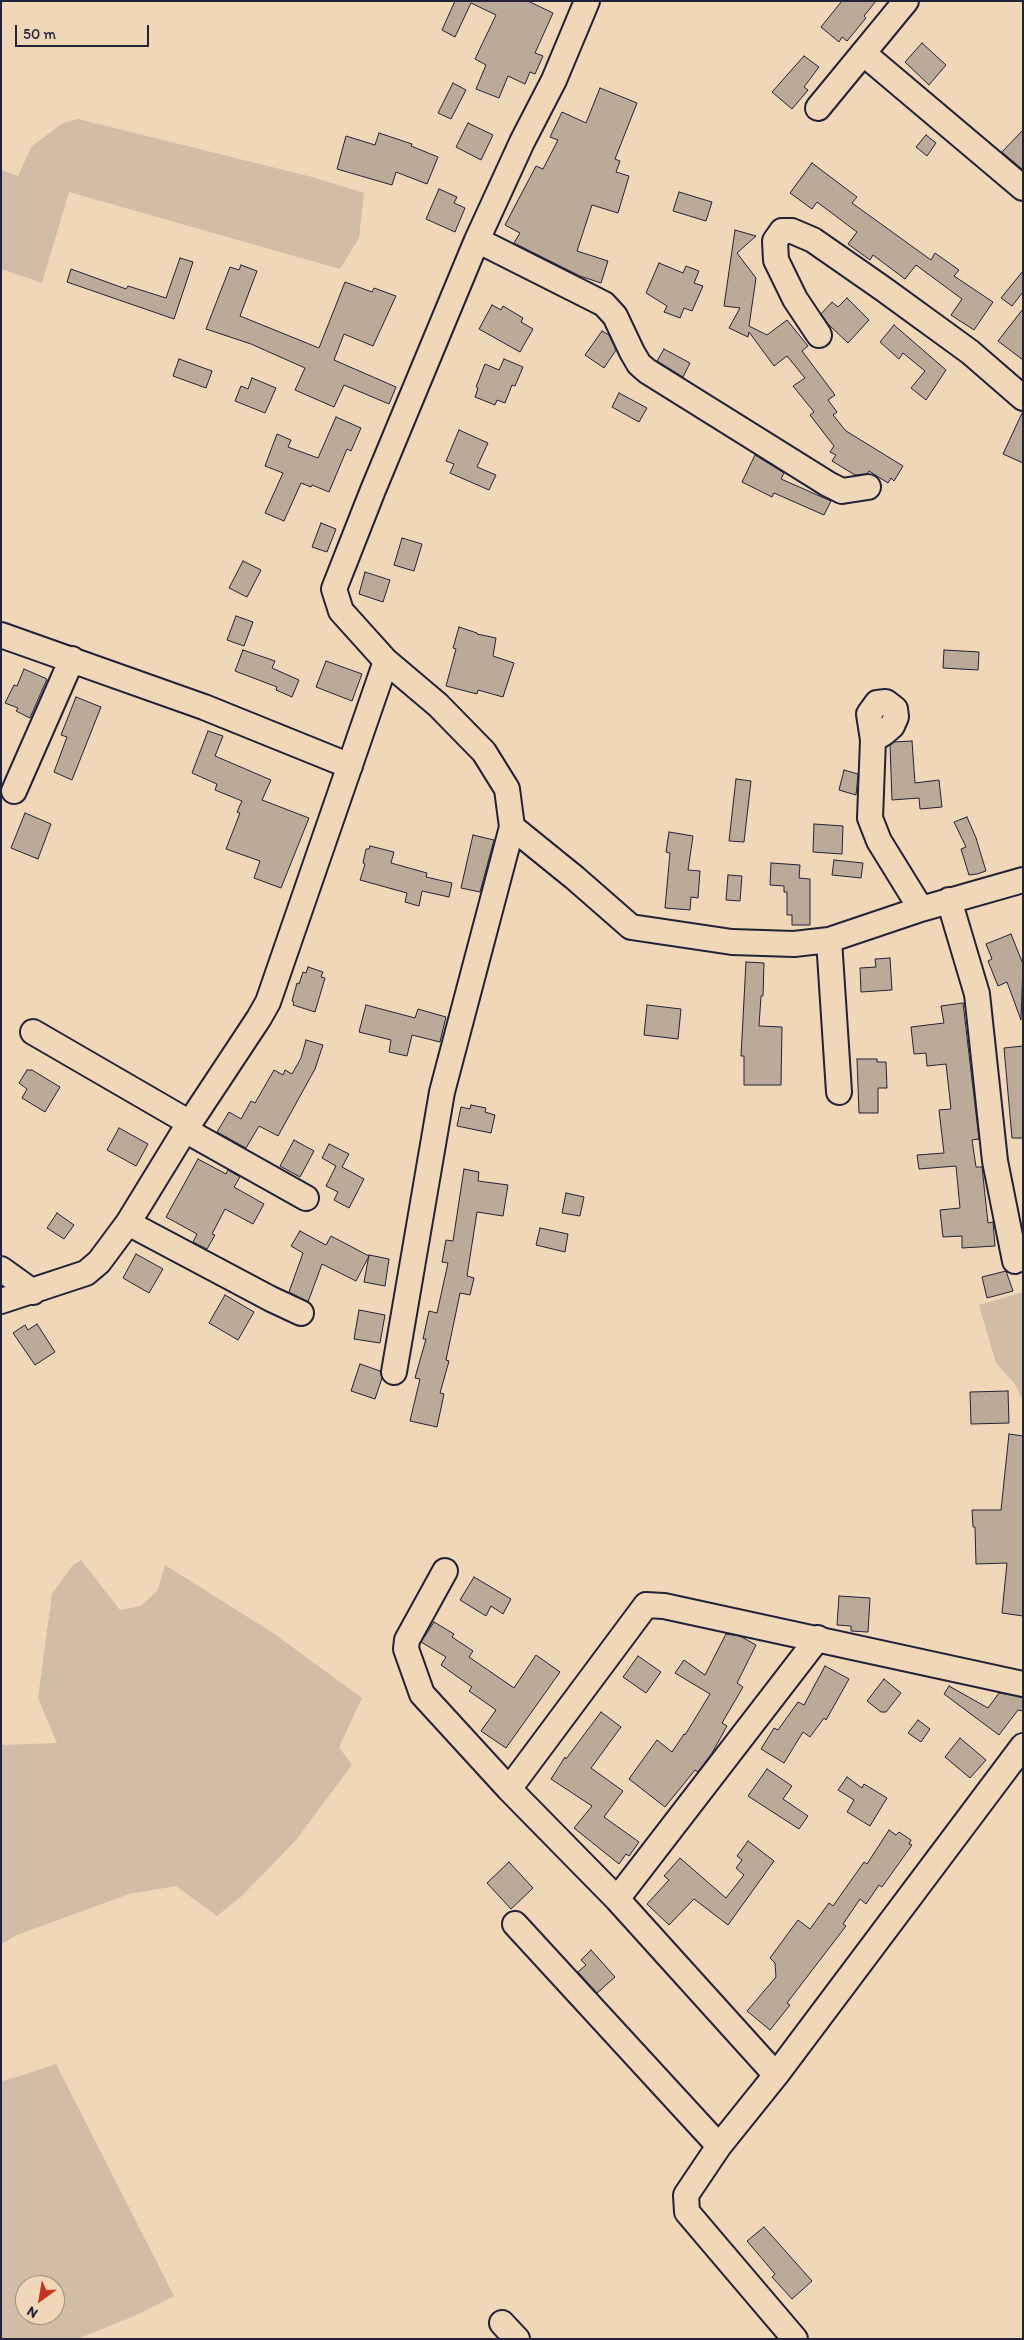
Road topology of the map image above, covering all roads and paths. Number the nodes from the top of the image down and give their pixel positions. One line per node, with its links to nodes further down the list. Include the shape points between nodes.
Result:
1 (586, 1): 6 (street, via 554,80)
2 (906, 1): 3 (street)
3 (863, 54): 4 (street); 5 (street)
4 (818, 108)
5 (1023, 188)
6 (477, 240): 9 (street, via 604,304 615,316 639,364 672,387 828,484 842,491); 12 (street, via 334,589 341,611)
7 (818, 335): 8 (street, via 776,260 775,242 782,231 792,231 813,240 970,352)
8 (1023, 398)
9 (868, 487)
10 (1, 635): 11 (street)
11 (72, 659): 14 (street, via 204,707); 15 (street)
12 (386, 661): 14 (street); 16 (street, via 438,705 484,752 507,789)
13 (873, 740): 19 (street, via 870,818 879,841)
14 (350, 766): 23 (street, via 268,1002)
15 (14, 791)
16 (512, 827): 20 (street, via 631,927 732,942 794,944); 31 (street, via 442,1092)
17 (1023, 880): 18 (street)
18 (949, 900): 19 (street); 26 (street, via 977,994 995,1161)
19 (921, 909): 20 (street)
20 (829, 940): 22 (street)
21 (33, 1032): 23 (street)
22 (839, 1092)
23 (187, 1126): 24 (street); 25 (street)
24 (306, 1198)
25 (128, 1224): 28 (street, via 99,1262 86,1273); 30 (street)
26 (1015, 1261)
27 (1, 1269): 28 (street)
28 (33, 1292): 29 (street)
29 (1, 1301)
30 (301, 1313)
31 (394, 1372)
32 (445, 1571): 36 (street, via 407,1640 406,1649 422,1694)
33 (818, 1638): 34 (street); 36 (street, via 646,1605); 37 (street)
34 (1023, 1684)
35 (1023, 1746): 39 (street)
36 (508, 1789): 37 (street)
37 (617, 1899): 39 (street)
38 (515, 1924): 40 (street)
39 (776, 2074): 40 (street)
40 (719, 2146): 41 (street, via 686,2195 688,2212)
41 (795, 2339)

